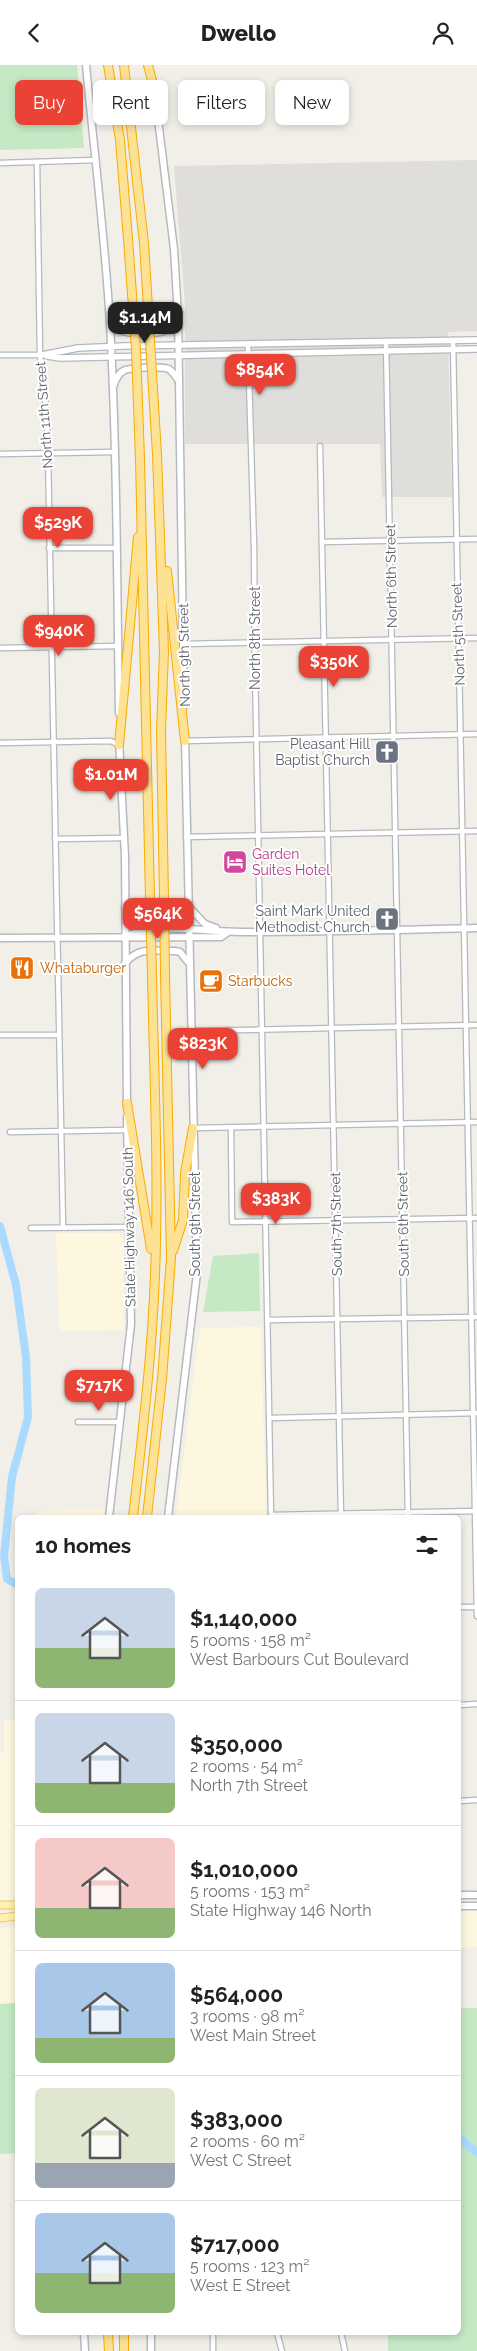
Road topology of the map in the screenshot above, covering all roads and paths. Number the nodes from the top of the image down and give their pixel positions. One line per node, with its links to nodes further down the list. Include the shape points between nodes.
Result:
1 (86, 65): 7 (main road, State Highway 146 South)
2 (108, 65): 32 (highway, bridge, via 120,140 128,239 136,349)
3 (124, 65): 33 (highway, bridge, via 144,243)
4 (150, 65): 5 (highway)
5 (153, 80)
6 (159, 125): 10 (main road, North 9th Street, via 174,249)
7 (95, 161): 8 (street); 11 (main road, State Highway 146 South)
8 (37, 162): 9 (street); 23 (street, North 11th Street)
9 (0, 163)
10 (177, 309): 11 (main road, via 167,330 137,334 118,329); 16 (main road, North 9th Street)
11 (109, 312): 17 (main road, State Highway 146 South)
12 (453, 340): 13 (street); 14 (street); 18 (street, North 5th Street)
13 (477, 340)
14 (386, 341): 15 (street); 20 (street, North 6th Street)
15 (248, 345): 16 (street); 21 (street, North 8th Street)
16 (179, 346): 17 (street); 24 (main road, North 9th Street)
17 (111, 347): 23 (street, via 78,348); 25 (main road, State Highway 146 South)
18 (453, 349): 19 (street); 20 (street); 35 (street, North 5th Street)
19 (477, 349)
20 (386, 351): 21 (street); 36 (street, North 6th Street)
21 (248, 353): 24 (street); 44 (street, North 8th Street)
22 (0, 355): 23 (street)
23 (41, 355): 25 (street, via 60,359); 30 (street, North 11th Street)
24 (179, 355): 25 (street); 26 (main road, North 9th Street)
25 (111, 357): 27 (main road, State Highway 146 South)
26 (179, 381): 27 (main road, via 164,367 130,369 122,372); 45 (main road, North 9th Street)
27 (112, 390): 29 (main road, State Highway 146 South)
28 (320, 446): 37 (street, South 7th Street)
29 (115, 452): 30 (street); 39 (main road, State Highway 146 South)
30 (48, 453): 31 (street); 38 (street, North 11th Street)
31 (0, 454)
32 (141, 500): 57 (highway); 109 (highway, bridge)
33 (160, 515): 55 (highway); 108 (highway, bridge)
34 (477, 539): 35 (street)
35 (455, 540): 36 (street); 40 (street, North 5th Street)
36 (390, 541): 37 (street); 42 (street, North 6th Street)
37 (322, 542): 43 (street, South 7th Street)
38 (48, 548): 39 (street); 47 (street, North 11th Street)
39 (115, 548): 46 (main road, State Highway 146 South)
40 (459, 638): 41 (street); 42 (street); 49 (street, North 5th Street)
41 (477, 638)
42 (391, 639): 43 (street); 51 (street, North 6th Street)
43 (324, 641): 44 (street); 52 (street, South 7th Street)
44 (254, 642): 45 (street); 53 (street, North 8th Street)
45 (183, 643): 55 (main road, North 9th Street)
46 (118, 646): 47 (street); 57 (main road, State Highway 146 South)
47 (51, 647): 48 (street); 54 (street, North 11th Street)
48 (0, 649)
49 (460, 734): 50 (street); 51 (street); 58 (street, North 5th Street)
50 (477, 734)
51 (393, 736): 52 (street); 60 (street, North 6th Street)
52 (326, 737): 53 (street); 61 (street, South 7th Street)
53 (256, 739): 55 (street); 62 (street, North 8th Street)
54 (53, 741): 56 (street); 57 (street, via 112,741); 65 (street, North 11th Street)
55 (185, 741): 63 (main road, North 9th Street)
56 (0, 743)
57 (119, 745): 64 (main road, State Highway 146 South)
58 (462, 831): 59 (street); 60 (street); 68 (street, North 5th Street)
59 (477, 831)
60 (396, 833): 61 (street); 71 (street, North 6th Street)
61 (328, 834): 62 (street); 72 (street, South 7th Street)
62 (258, 836): 63 (street); 74 (street, North 8th Street)
63 (186, 837): 66 (main road, North 9th Street)
64 (124, 838): 65 (street); 67 (main road, State Highway 146 South)
65 (55, 839): 76 (street, North 11th Street)
66 (187, 905): 67 (main road, via 180,915 172,917 137,917); 70 (main road, North 9th Street); 73 (main road, via 205,924)
67 (125, 909): 75 (main road, State Highway 146 South)
68 (464, 928): 69 (main road); 71 (main road); 81 (street, North 5th Street)
69 (477, 928)
70 (188, 929): 73 (main road); 75 (main road, via 139,930); 77 (main road, South 9th Street)
71 (398, 929): 72 (main road); 83 (street, South 6th Street)
72 (329, 931): 74 (main road); 84 (street, South 7th Street)
73 (228, 932): 74 (main road); 77 (main road, via 222,937)
74 (260, 932): 85 (street, North 8th Street)
75 (125, 936): 76 (main road); 77 (main road); 79 (main road, State Highway 146 South)
76 (56, 937): 78 (main road); 88 (street, North 11th Street)
77 (188, 937): 80 (main road, South 9th Street)
78 (0, 938)
79 (125, 963): 80 (main road, via 140,951 175,951); 89 (main road, State Highway 146 South)
80 (189, 963): 86 (main road, South 9th Street)
81 (466, 1025): 82 (street); 83 (street); 91 (street, North 5th Street)
82 (477, 1025)
83 (399, 1027): 84 (street); 92 (street, South 6th Street)
84 (332, 1028): 85 (street); 93 (street, South 7th Street)
85 (262, 1030): 86 (street); 94 (street, North 8th Street)
86 (192, 1031): 95 (main road, South 9th Street)
87 (0, 1035): 88 (street)
88 (58, 1035): 98 (street, North 11th Street)
89 (127, 1103): 97 (main road, State Highway 146 South); 109 (highway)
90 (477, 1122): 91 (street)
91 (468, 1123): 92 (street); 100 (street, North 5th Street)
92 (401, 1124): 93 (street); 102 (street, South 6th Street)
93 (334, 1125): 94 (street); 103 (street, South 7th Street)
94 (264, 1127): 96 (street); 104 (street, North 8th Street)
95 (193, 1128): 96 (street); 108 (highway, via 185,1173 182,1220); 124 (main road, South 9th Street, via 197,1273)
96 (231, 1128): 104 (street, via 232,1223)
97 (127, 1129): 98 (street); 106 (main road, State Highway 146 South)
98 (61, 1131): 99 (street); 105 (street, North 11th Street)
99 (10, 1132)
100 (470, 1218): 101 (street); 102 (street); 110 (street, North 5th Street)
101 (477, 1218)
102 (403, 1219): 103 (street); 112 (street, South 6th Street)
103 (336, 1221): 104 (street); 111 (street, South 7th Street)
104 (266, 1222): 113 (street, North 8th Street)
105 (63, 1227): 106 (street); 107 (street)
106 (129, 1227): 119 (main road, State Highway 146 South, via 131,1324)
107 (31, 1228)
108 (171, 1258): 123 (highway)
109 (155, 1274): 122 (highway, via 152,1337)
110 (475, 1317): 112 (street); 114 (street, North 5th Street)
111 (337, 1319): 112 (street); 113 (street); 116 (street, South 7th Street)
112 (404, 1319): 115 (street, South 6th Street)
113 (268, 1320): 117 (street, North 8th Street)
114 (476, 1413): 115 (street); 120 (street, North 5th Street)
115 (406, 1415): 116 (street); 127 (street, South 6th Street)
116 (340, 1417): 117 (street); 126 (street, South 7th Street)
117 (271, 1418): 125 (street, North 8th Street)
118 (78, 1422): 119 (street)
119 (120, 1422): 121 (main road, State Highway 146 South)
120 (476, 1511): 127 (street); 129 (street, North 5th Street)
121 (109, 1515)
122 (133, 1515)
123 (149, 1515)
124 (168, 1515)
125 (271, 1515)
126 (341, 1515): 127 (street)
127 (408, 1515)
128 (461, 1607): 129 (street)
129 (477, 1607): 130 (street, North 5th Street)
130 (477, 1615)
131 (461, 1705): 132 (street)
132 (477, 1705)
133 (477, 1800): 134 (street)
134 (461, 1801)
135 (461, 1895): 136 (main road)
136 (477, 1895)
137 (0, 1905): 138 (main road)
138 (15, 1905)
139 (461, 1906): 140 (main road)
140 (477, 1906)
141 (15, 1916): 142 (main road)
142 (0, 1918)
143 (84, 2335): 151 (main road)
144 (108, 2335): 152 (highway)
145 (112, 2335): 152 (highway)
146 (124, 2335): 153 (highway)
147 (150, 2335): 154 (main road)
148 (213, 2335): 155 (street)
149 (278, 2335): 156 (street)
150 (341, 2335): 157 (street)
151 (85, 2351)
152 (111, 2351)
153 (124, 2351)
154 (151, 2351)
155 (213, 2351)
156 (282, 2351)
157 (345, 2351)

